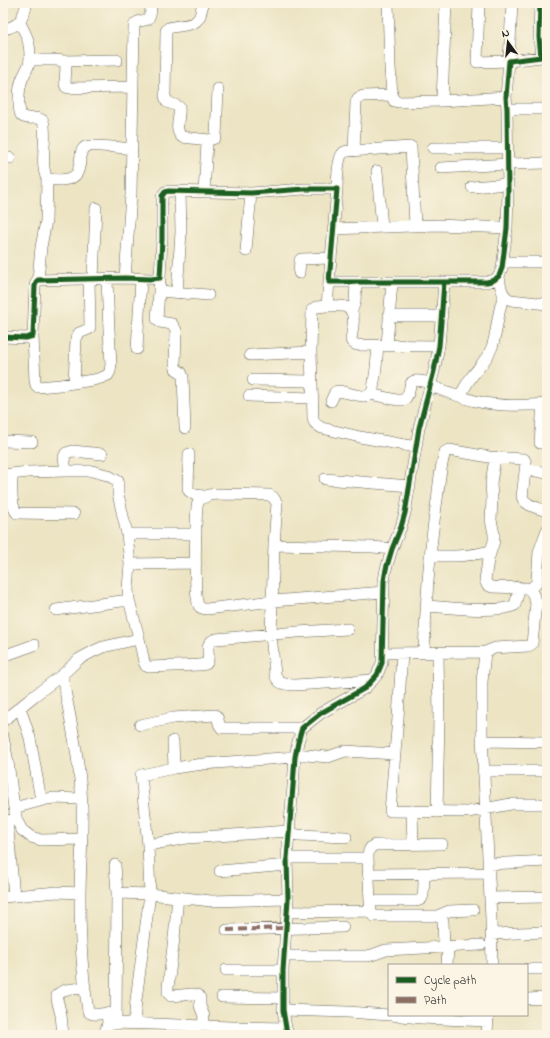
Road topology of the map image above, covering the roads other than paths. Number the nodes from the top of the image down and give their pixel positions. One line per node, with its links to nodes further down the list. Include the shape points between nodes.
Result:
1 (27, 3): 9 (street)
2 (150, 3): 16 (street, via 148,19 138,21 134,26)
3 (202, 3): 23 (street, via 199,20 168,28 166,31 165,96 167,102 179,107 177,131 182,137)
4 (388, 3): 18 (street)
5 (446, 3): 20 (street)
6 (478, 3): 15 (street, via 477,62)
7 (512, 3): 15 (street)
8 (540, 3): 11 (street, via 539,36)
9 (20, 23): 10 (street); 12 (street, via 28,39)
10 (3, 29)
11 (544, 57): 15 (street)
12 (30, 60): 14 (street); 32 (street, via 20,84 19,110 24,117 38,118 42,121)
13 (117, 60): 14 (street)
14 (64, 61): 16 (street, via 65,84 69,88)
15 (509, 61): 19 (street)
16 (132, 87): 26 (street)
17 (218, 89): 23 (street, via 216,136)
18 (392, 96): 20 (street, via 394,101 398,102); 27 (street, via 358,98)
19 (506, 97): 20 (street); 21 (street)
20 (442, 101)
21 (507, 109): 22 (street); 25 (street)
22 (547, 109)
23 (209, 140): 37 (street)
24 (433, 148): 25 (street)
25 (507, 148): 29 (street)
26 (132, 149): 32 (street, via 85,147 77,173 73,177); 50 (street, via 130,226)
27 (354, 151): 35 (street, via 346,151 341,155); 40 (street, via 411,147)
28 (547, 163): 29 (street)
29 (508, 164): 30 (street); 33 (street)
30 (440, 168)
31 (377, 171): 41 (street)
32 (47, 179): 55 (street, via 46,221)
33 (508, 184): 34 (street); 42 (street)
34 (472, 187)
35 (337, 188): 38 (street); 43 (street)
36 (180, 191): 37 (street); 51 (street, via 164,192 162,196); 61 (street, via 181,232)
37 (204, 192): 38 (street)
38 (251, 193): 44 (street)
39 (96, 208): 52 (street)
40 (415, 225): 41 (street); 42 (street)
41 (382, 226): 43 (street)
42 (507, 228): 46 (street)
43 (333, 229): 45 (street)
44 (246, 251)
45 (331, 258): 48 (street, via 302,258); 56 (street)
46 (503, 262): 47 (street); 49 (street)
47 (545, 262)
48 (299, 273)
49 (499, 276): 59 (street, via 487,282); 63 (street)
50 (125, 278): 53 (street); 54 (street)
51 (160, 278): 54 (street); 60 (street)
52 (91, 279): 53 (street); 55 (street); 78 (street, via 90,327 76,339)
53 (108, 279): 78 (street, via 110,371 108,375 100,378)
54 (141, 279): 73 (street)
55 (38, 280): 69 (street, via 35,286)
56 (329, 282): 57 (street); 65 (street)
57 (356, 282): 58 (street); 66 (street)
58 (392, 282): 59 (street); 67 (street)
59 (444, 282): 68 (street)
60 (160, 291): 61 (street); 86 (street, via 157,319 172,324 176,330 175,364 176,370 181,372 183,377)
61 (177, 293): 62 (street)
62 (208, 295)
63 (504, 295): 64 (street, via 511,300); 82 (street, via 490,351)
64 (547, 304)
65 (327, 306): 66 (street, via 344,306); 74 (street, via 312,310)
66 (352, 310): 71 (street, via 352,342 357,345)
67 (390, 316): 68 (street); 71 (street)
68 (442, 316): 72 (street)
69 (33, 336): 70 (street); 78 (street, via 36,385 41,387)
70 (3, 337)
71 (383, 345): 72 (street); 80 (street)
72 (439, 346): 79 (street)
73 (137, 349)
74 (311, 352): 75 (street); 77 (street)
75 (250, 355)
76 (253, 380): 77 (street)
77 (312, 381): 83 (street)
78 (74, 383)
79 (431, 385): 80 (street, via 418,380 412,381 406,398 402,400); 82 (street); 90 (street)
80 (370, 394): 84 (street, via 337,391)
81 (249, 396): 83 (street)
82 (460, 396): 85 (street, via 500,405)
83 (313, 398): 90 (street, via 314,422 322,428)
84 (331, 401)
85 (545, 404): 89 (street, via 540,442)
86 (185, 428)
87 (3, 441): 88 (street)
88 (32, 442)
89 (547, 443)
90 (416, 447): 99 (street)
91 (102, 454): 95 (street, via 66,452)
92 (189, 454): 100 (street, via 189,491 194,495)
93 (495, 458): 94 (street, via 524,459); 108 (street, via 491,483 494,541); 109 (street, via 449,450 445,452)
94 (525, 469): 96 (street); 101 (street, via 523,500)
95 (66, 471): 97 (street); 104 (street, via 92,471 118,481 118,494)
96 (547, 473)
97 (8, 475): 102 (street, via 17,513)
98 (325, 480): 99 (street)
99 (410, 486): 107 (street, via 405,513)
100 (204, 496): 105 (street, via 197,506); 106 (street, via 216,494 273,497 277,503)
101 (547, 511)
102 (74, 514)
103 (547, 530): 110 (street, via 542,543)
104 (127, 534): 105 (street); 112 (street)
105 (196, 534): 111 (street)
106 (274, 545): 107 (street); 117 (street)
107 (392, 549): 115 (street, via 386,569)
108 (490, 551): 109 (street, via 467,556); 113 (street, via 485,577 487,585)
109 (430, 556): 119 (street)
110 (543, 560): 114 (street, via 536,584)
111 (196, 563): 112 (street); 117 (street, via 197,602 202,609)
112 (130, 564): 116 (street)
113 (518, 587): 114 (street); 119 (street, via 515,604 506,608)
114 (530, 590): 118 (street)
115 (384, 592): 117 (street); 126 (street)
116 (129, 600): 120 (street); 122 (street)
117 (273, 601): 123 (street)
118 (542, 603): 125 (street, via 532,644 495,648)
119 (426, 606): 128 (street)
120 (56, 610)
121 (348, 629): 123 (street)
122 (138, 634): 123 (street, via 144,662 149,667 206,664 209,644 214,640); 131 (street, via 134,640 112,644 79,659)
123 (271, 635): 132 (street, via 275,674 277,680 284,684)
124 (34, 645): 130 (street)
125 (485, 652): 129 (street); 139 (street, via 481,711)
126 (383, 653): 127 (street); 132 (street, via 382,663)
127 (402, 653): 128 (street); 141 (street)
128 (424, 653): 129 (street)
129 (438, 653): 151 (street)
130 (3, 656)
131 (62, 676): 133 (street); 146 (street, via 77,759)
132 (373, 680): 136 (street)
133 (20, 708): 134 (street); 147 (street, via 30,738)
134 (4, 717)
135 (140, 725): 136 (street, via 173,718 215,715 222,728)
136 (302, 728): 142 (street)
137 (3, 737): 152 (street, via 8,762)
138 (173, 741): 143 (street)
139 (482, 741): 140 (street); 144 (street)
140 (547, 742)
141 (395, 754): 142 (street, via 345,751 328,757); 150 (street, via 390,811)
142 (295, 756): 143 (street); 153 (street)
143 (174, 768): 158 (street, via 141,775)
144 (483, 771): 145 (street); 149 (street)
145 (547, 771)
146 (81, 799): 147 (street); 155 (street)
147 (41, 800): 152 (street)
148 (547, 804): 149 (street, via 511,804)
149 (485, 808): 151 (street, via 468,812); 163 (street)
150 (412, 811): 151 (street); 156 (street)
151 (437, 812)
152 (10, 817): 155 (street, via 35,839); 170 (street)
153 (289, 831): 154 (street, via 292,834 310,836); 158 (street, via 187,838); 161 (street)
154 (346, 837)
155 (82, 839): 167 (street)
156 (413, 844): 157 (street); 159 (street, via 375,845 370,848)
157 (442, 844)
158 (148, 845): 169 (street)
159 (368, 858): 161 (street); 165 (street)
160 (547, 861): 163 (street)
161 (287, 862): 164 (street); 174 (street)
162 (115, 865): 168 (street)
163 (488, 868): 166 (street); 173 (street)
164 (220, 871)
165 (368, 874): 166 (street); 175 (street)
166 (424, 874): 175 (street, via 422,899)
167 (80, 893): 170 (street, via 57,892); 193 (street)
168 (117, 893): 169 (street); 203 (street)
169 (150, 894): 171 (street); 204 (street)
170 (8, 897)
171 (178, 897): 174 (street, via 211,901); 205 (street, via 168,993 171,996 198,995 204,1016)
172 (547, 897): 173 (street)
173 (490, 898): 183 (street)
174 (288, 899): 177 (street)
175 (370, 906): 177 (street); 178 (street, via 371,914 374,916)
176 (473, 910): 178 (street, via 448,911)
177 (288, 912): 180 (street)
178 (437, 916): 185 (street, via 443,921)
179 (343, 927): 180 (street)
180 (286, 928): 181 (street); 186 (street)
181 (227, 930)
182 (547, 932): 183 (street)
183 (491, 934): 188 (street)
184 (481, 945): 185 (street)
185 (446, 947): 186 (street, via 386,950 367,956); 187 (street)
186 (284, 956): 192 (street)
187 (447, 964)
188 (492, 964)
189 (528, 969): 190 (street)
190 (547, 969)
191 (226, 970): 192 (street)
192 (283, 970): 195 (street)
193 (85, 988): 203 (street, via 88,1011 94,1014 107,1013); 208 (street, via 60,991 57,995)
194 (222, 997): 195 (street)
195 (283, 998): 198 (street)
196 (547, 998): 197 (street)
197 (528, 999)
198 (283, 1010): 199 (street); 207 (street)
199 (388, 1015)
200 (417, 1016): 201 (street)
201 (444, 1017): 202 (street)
202 (488, 1018): 210 (street)
203 (112, 1024): 204 (street); 209 (street)
204 (134, 1024): 205 (street)
205 (203, 1026): 206 (street)
206 (231, 1031): 207 (street)
207 (287, 1032)
208 (63, 1035)
209 (105, 1035)
210 (487, 1035)

